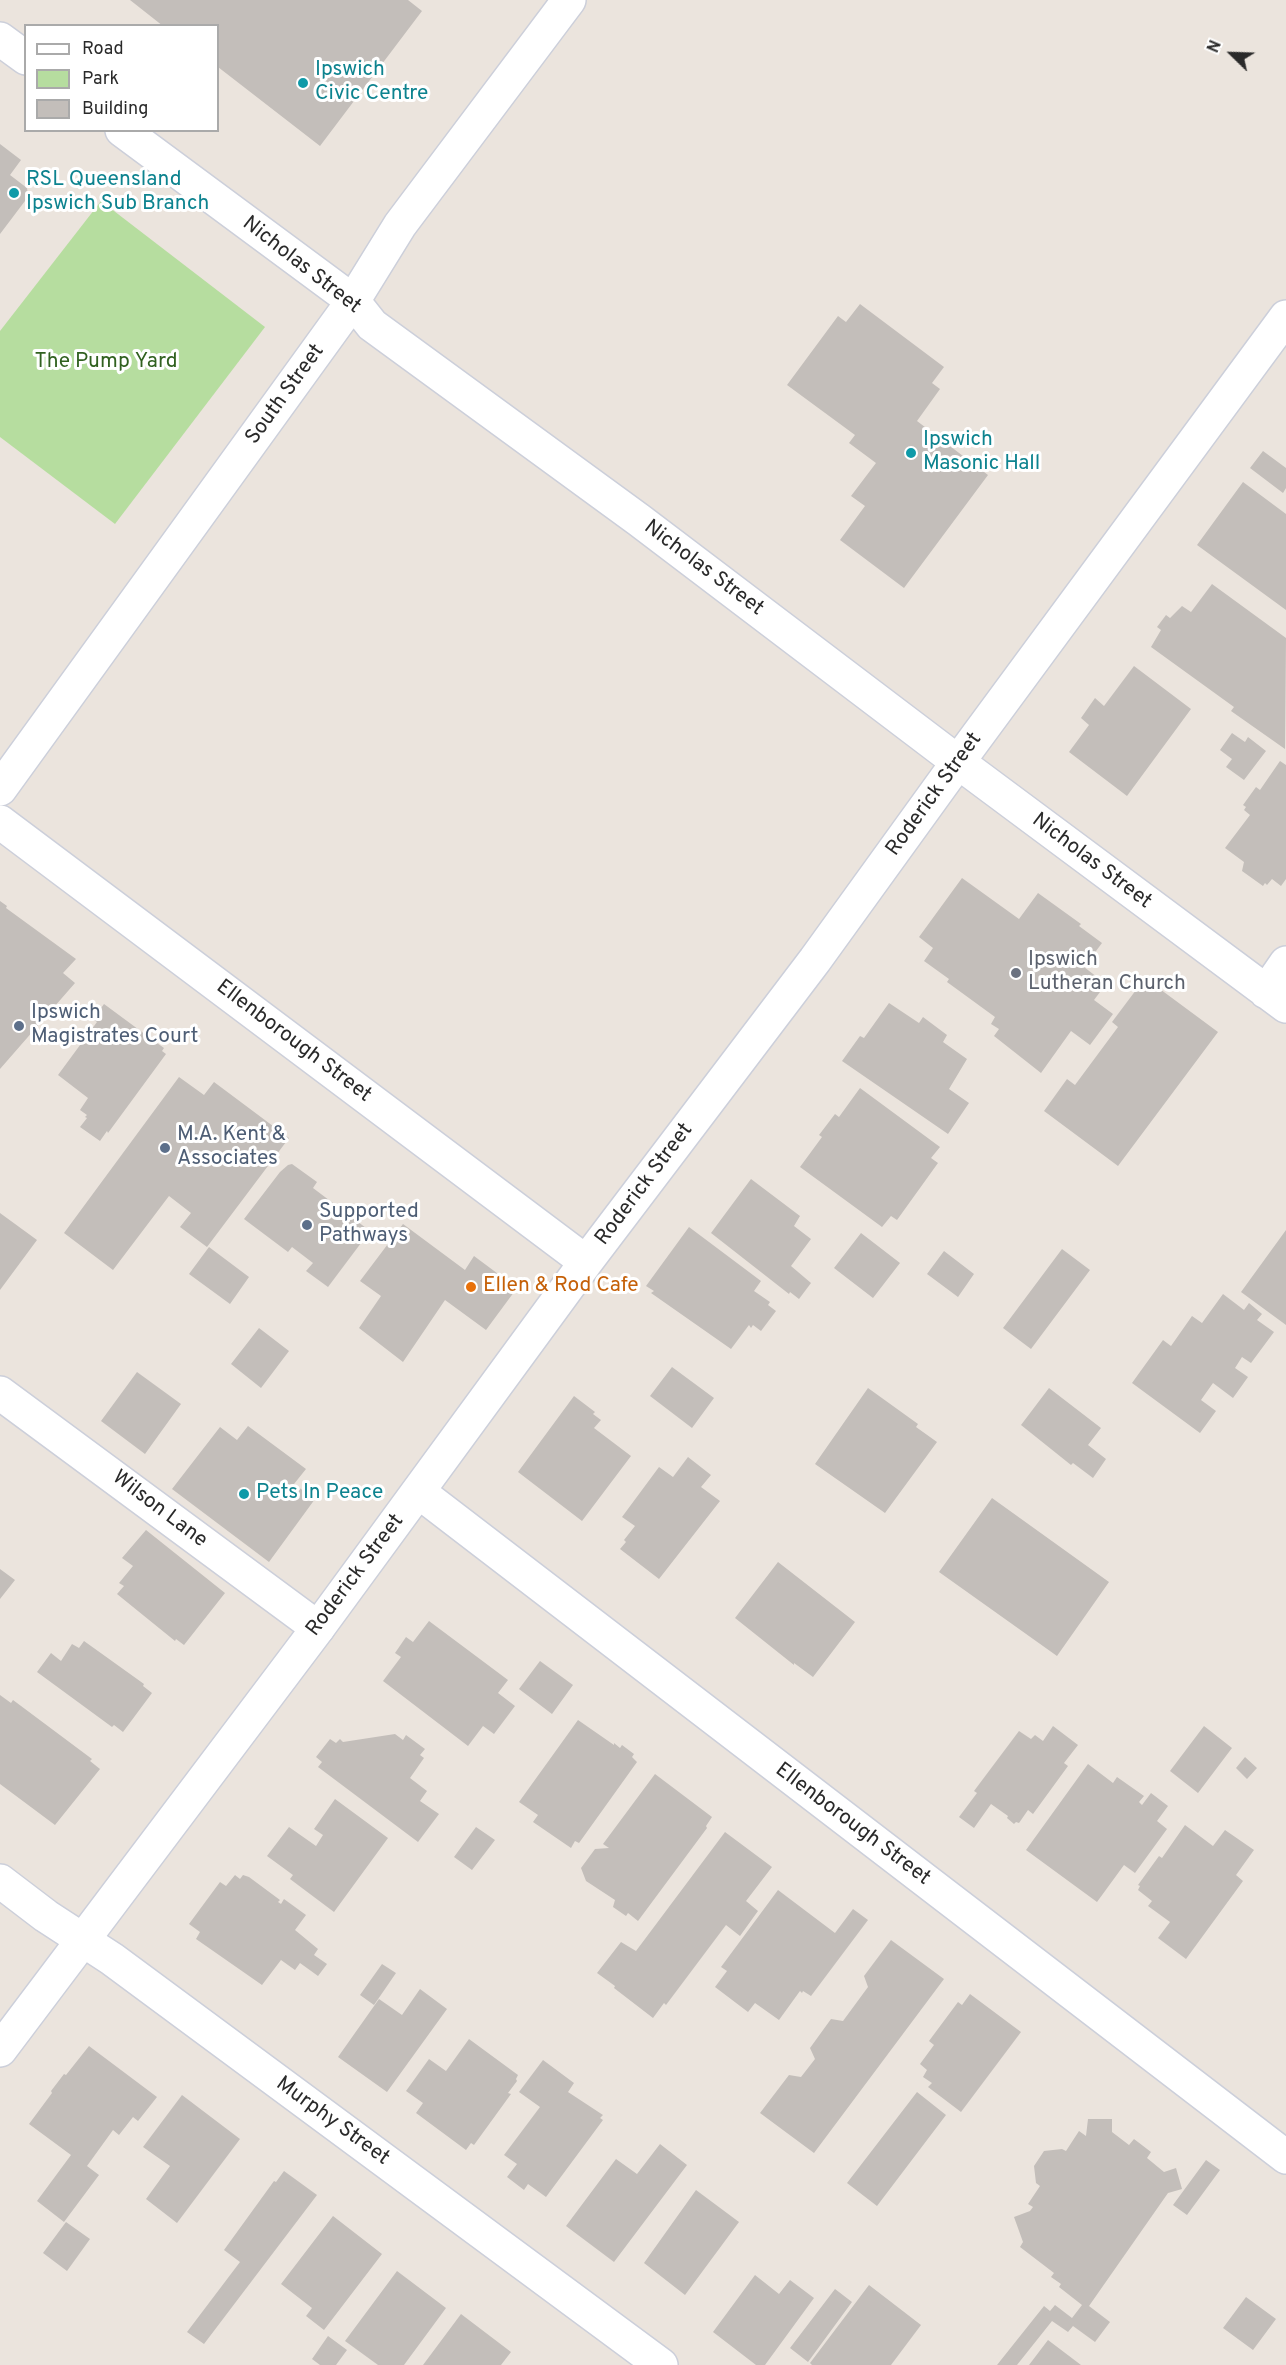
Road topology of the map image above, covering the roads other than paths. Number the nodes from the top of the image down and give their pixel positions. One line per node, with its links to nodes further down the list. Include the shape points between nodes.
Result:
1 (569, 0): 5 (street, South Street, via 400,225)
2 (0, 39): 3 (street)
3 (24, 57)
4 (125, 132): 5 (street, Nicholas Street)
5 (353, 301): 7 (street, Nicholas Street, via 372,325 649,527); 8 (street, South Street)
6 (1286, 317): 7 (street, Roderick Street)
7 (958, 762): 11 (street, Nicholas Street); 12 (street, Roderick Street, via 815,960)
8 (0, 789)
9 (0, 822): 12 (street, Ellenborough Street)
10 (1286, 963): 11 (street)
11 (1276, 999)
12 (586, 1262): 14 (street, Roderick Street)
13 (0, 1393): 15 (street, Wilson Lane)
14 (419, 1492): 15 (street, Roderick Street); 19 (street, Ellenborough Street)
15 (318, 1628): 17 (street, Roderick Street)
16 (0, 1881): 17 (street, Murphy Street)
17 (82, 1939): 18 (street, Roderick Street); 20 (street, Murphy Street)
18 (0, 2050)
19 (1286, 2157)
20 (661, 2365)

